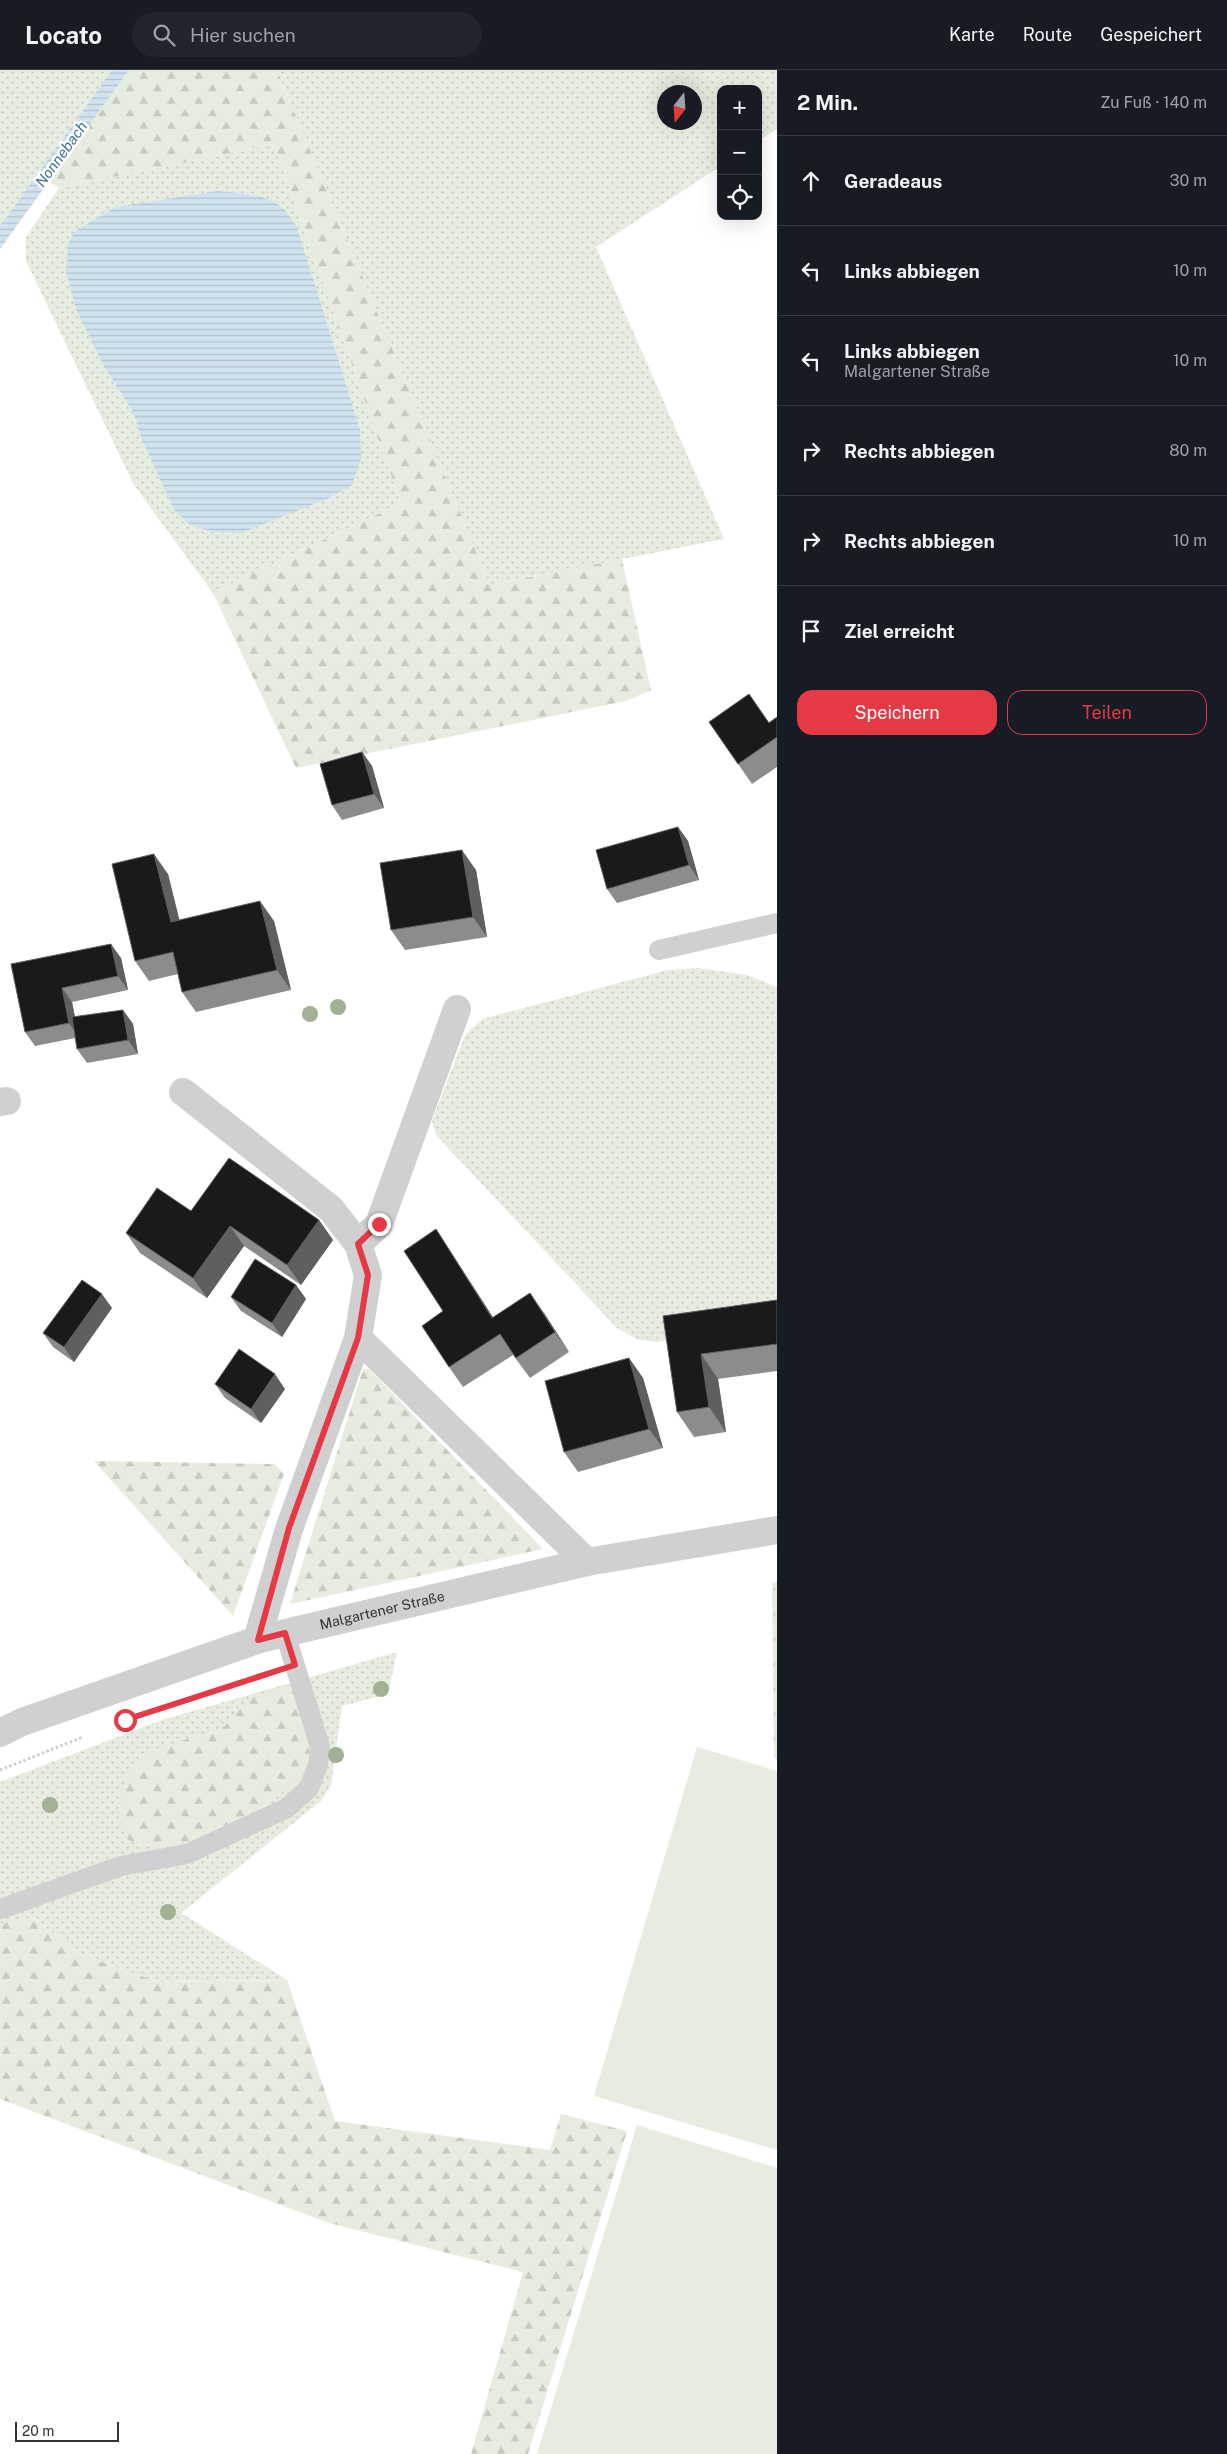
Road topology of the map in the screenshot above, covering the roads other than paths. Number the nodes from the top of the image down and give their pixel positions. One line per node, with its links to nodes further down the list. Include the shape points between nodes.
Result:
1 (777, 923): 2 (lane)
2 (659, 950)
3 (458, 1009): 5 (street, via 379,1224)
4 (183, 1092): 5 (street, via 331,1209)
5 (358, 1244): 6 (street, via 368,1275)
6 (358, 1338): 8 (street); 10 (street, via 289,1528)
7 (777, 1530): 8 (street, Malgartener Straße)
8 (588, 1562): 9 (street, Malgartener Straße)
9 (285, 1633): 10 (street, Malgartener Straße); 12 (lane, via 320,1747 318,1765 309,1788 287,1808 187,1854 121,1866)
10 (258, 1640): 11 (street, Malgartener Straße, via 22,1722)
11 (0, 1733)
12 (0, 1908)

